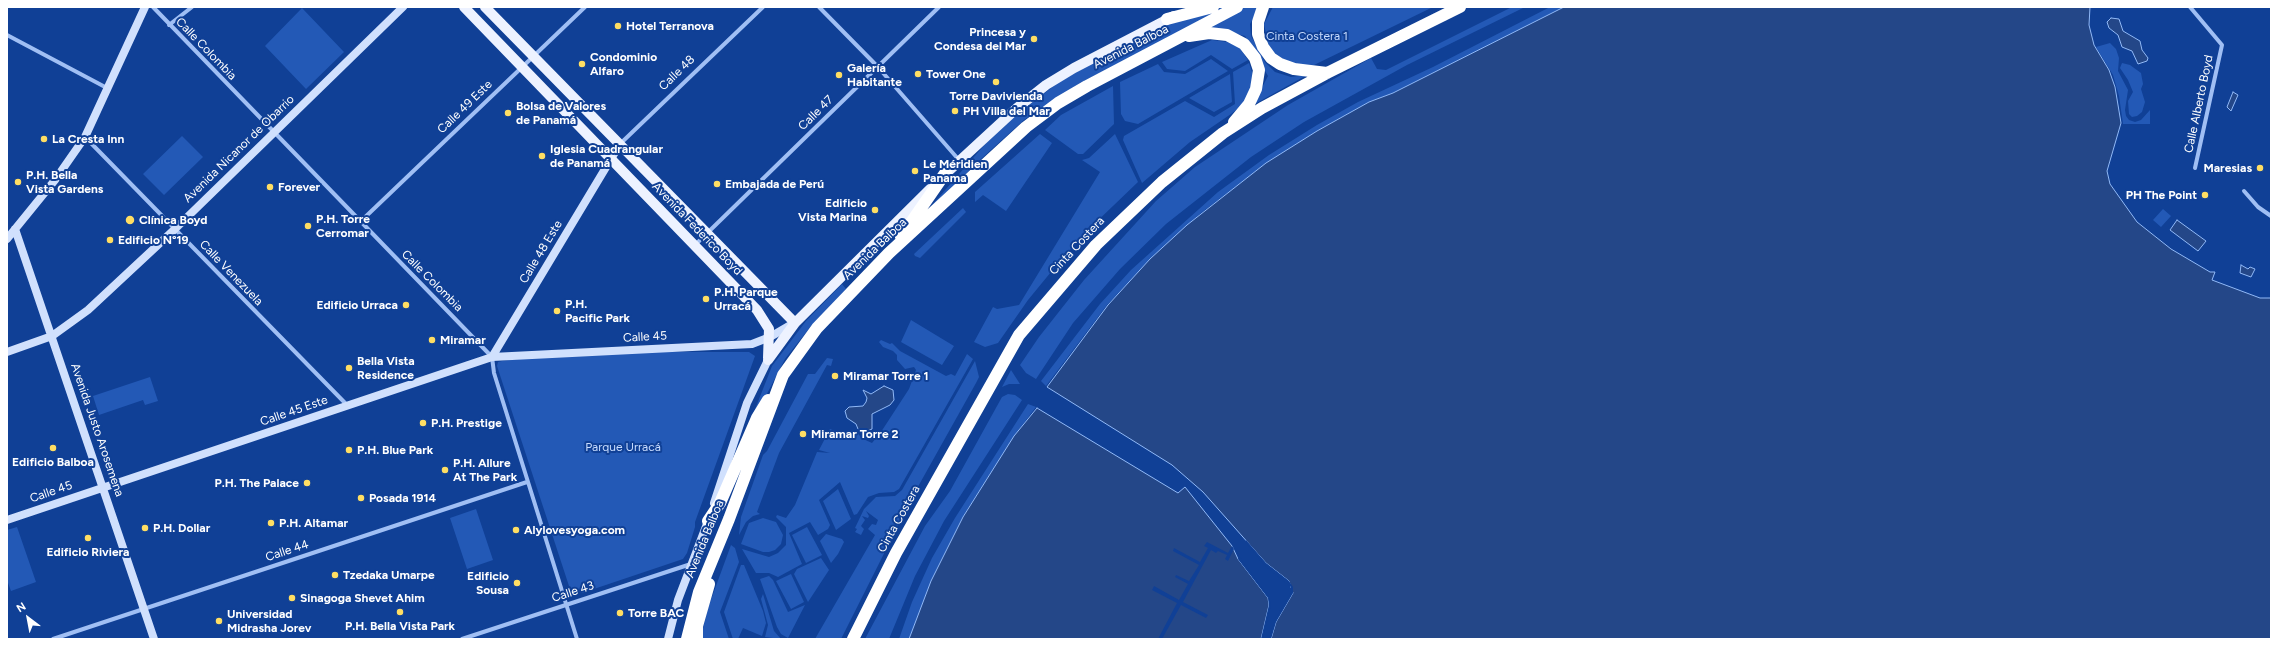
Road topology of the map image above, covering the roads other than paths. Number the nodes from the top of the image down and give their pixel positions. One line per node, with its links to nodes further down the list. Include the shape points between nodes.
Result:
1 (145, 7): 25 (main road)
2 (153, 7): 18 (street, Calle Colombia)
3 (192, 7): 18 (street)
4 (403, 7): 26 (main road, Avenida Nicanor de Obarrio)
5 (464, 7): 23 (main road, Avenida Federico Boyd)
6 (485, 7): 21 (main road, Avenida Federico Boyd)
7 (585, 7): 21 (street, Calle 49 Este)
8 (763, 7): 29 (street, Calle 48)
9 (819, 7): 22 (street)
10 (939, 7): 22 (street, Calle 47)
11 (1192, 7): 17 (main road, Avenida Balboa)
12 (1213, 7): 17 (highway)
13 (1237, 7): 20 (highway, Avenida Balboa)
14 (1263, 7): 24 (highway, via 1258,22 1258,34 1271,58 1294,69)
15 (1460, 7): 24 (highway, Cinta Costera)
16 (2190, 7): 32 (street, Calle Alberto Boyd, via 2222,45)
17 (1167, 19): 31 (main road, Avenida Balboa, via 1074,68 1046,86 1017,108)
18 (169, 25): 26 (street, Calle Colombia)
19 (7, 35): 25 (street)
20 (1162, 48): 27 (highway, via 1186,37 1216,33 1232,37 1248,48 1259,70 1256,89 1249,104); 42 (highway, Avenida Balboa, via 1087,86 1058,103 1026,127)
21 (534, 56): 23 (street, Calle 49 Este); 29 (main road, Avenida Federico Boyd)
22 (877, 66): 31 (street); 39 (street, Calle 47)
23 (522, 67): 30 (main road, Avenida Federico Boyd); 36 (street, Calle 49 Este)
24 (1327, 73): 27 (highway, Cinta Costera, via 1262,108)
25 (107, 88): 28 (main road)
26 (273, 132): 36 (street, Calle Colombia); 38 (main road, Avenida Nicanor de Obarrio)
27 (1223, 133): 66 (highway, Cinta Costera, via 1190,158 1125,215 1071,272 1019,335 896,553)
28 (85, 137): 37 (main road, via 56,180); 38 (street, Calle Venezuela)
29 (620, 144): 30 (main road, Calle 48); 39 (main road, Avenida Federico Boyd)
30 (611, 159): 41 (main road, Avenida Federico Boyd); 47 (main road, Calle 48 Este)
31 (959, 160): 33 (main road, Avenida Balboa)
32 (2195, 168)
33 (946, 172): 42 (highway); 43 (main road, Avenida Balboa)
34 (2244, 192): 35 (street)
35 (2271, 216)
36 (360, 222): 47 (street, Calle Colombia)
37 (15, 229): 40 (main road); 44 (main road, Avenida Justo Arosemena)
38 (175, 229): 44 (main road, Avenida Nicanor de Obarrio, via 88,310); 50 (street, Calle Venezuela)
39 (708, 234): 41 (street, Calle 47); 43 (main road, Avenida Federico Boyd)
40 (7, 239)
41 (695, 245): 45 (main road, Avenida Federico Boyd, via 764,319)
42 (889, 253): 49 (highway, Avenida Balboa, via 817,328)
43 (794, 323): 45 (main road, Calle 45); 48 (main road, Avenida Balboa)
44 (52, 336): 46 (main road, Avenida Nicanor de Obarrio); 52 (main road, Avenida Justo Arosemena)
45 (770, 337): 47 (main road, Calle 45, via 752,344); 48 (main road, Avenida Federico Boyd)
46 (7, 352)
47 (492, 357): 50 (main road, Calle 45 Este); 51 (street, via 494,373)
48 (768, 360): 54 (main road, Avenida Balboa, via 748,403)
49 (783, 375): 54 (highway, via 757,418 720,503); 55 (highway, Avenida Balboa)
50 (346, 405): 52 (main road, Calle 45 Este)
51 (527, 482): 57 (street); 58 (street, Calle 44)
52 (104, 487): 53 (main road, Calle 45); 58 (main road, Avenida Justo Arosemena)
53 (7, 520)
54 (708, 521): 56 (main road, Avenida Balboa)
55 (714, 555): 64 (highway, Avenida Balboa, via 696,600); 65 (highway, via 712,576 697,626)
56 (691, 564): 57 (street, Calle 43); 63 (main road, Avenida Balboa)
57 (567, 605): 61 (street, Calle 43); 62 (street)
58 (144, 608): 59 (street, Calle 44); 60 (main road, Avenida Justo Arosemena)
59 (53, 639)
60 (154, 639)
61 (462, 639)
62 (577, 639)
63 (668, 639)
64 (687, 639)
65 (697, 639)
66 (853, 639)

